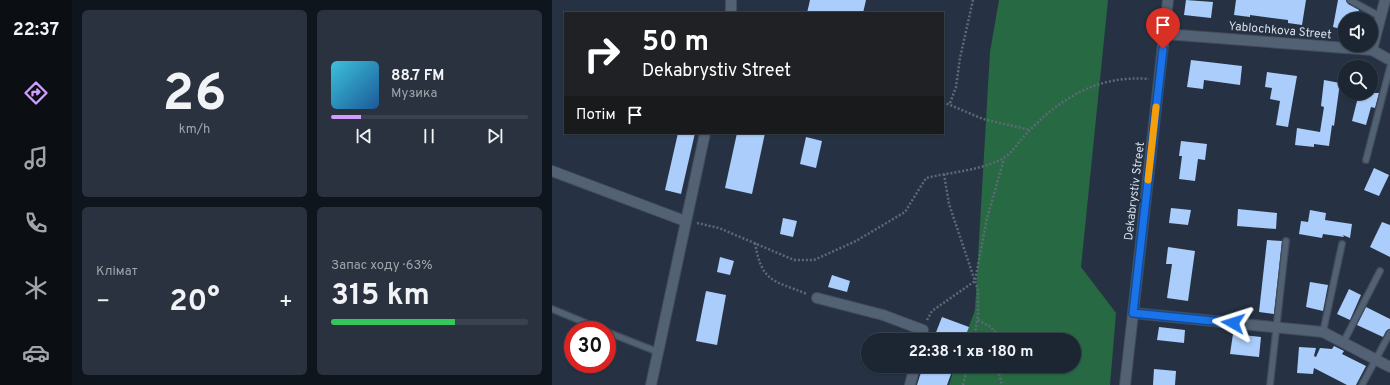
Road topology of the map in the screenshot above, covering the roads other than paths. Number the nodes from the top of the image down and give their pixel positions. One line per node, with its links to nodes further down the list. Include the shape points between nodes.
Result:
1 (730, 0): 5 (street)
2 (1168, 0): 8 (street, Dekabrystiv Street)
3 (1350, 0): 6 (lane)
4 (1385, 0): 6 (street)
5 (731, 12)
6 (1380, 17): 7 (street)
7 (1378, 25)
8 (1165, 34): 9 (street, Yablochkova Street); 22 (street, Dekabrystiv Street)
9 (1338, 47)
10 (1376, 52): 11 (street, Yablochkova Street)
11 (1390, 60)
12 (1390, 67): 14 (lane)
13 (705, 134): 16 (street)
14 (1366, 160)
15 (552, 171): 16 (street)
16 (685, 221): 30 (street)
17 (1286, 242): 24 (lane)
18 (1342, 244): 25 (lane)
19 (1380, 271): 29 (lane)
20 (817, 298): 26 (street, via 883,315)
21 (552, 309): 23 (lane)
22 (1133, 313): 24 (street); 36 (street, Dekabrystiv Street)
23 (581, 321)
24 (1277, 328): 25 (street); 37 (lane)
25 (1323, 332): 29 (street)
26 (918, 333)
27 (1390, 333): 31 (lane)
28 (616, 336): 30 (lane)
29 (1342, 342): 31 (street)
30 (658, 352): 34 (street)
31 (1375, 360): 32 (street); 38 (lane)
32 (1390, 367)
33 (913, 373): 35 (street)
34 (651, 385)
35 (910, 385)
36 (1125, 385)
37 (1270, 385)
38 (1362, 385)

